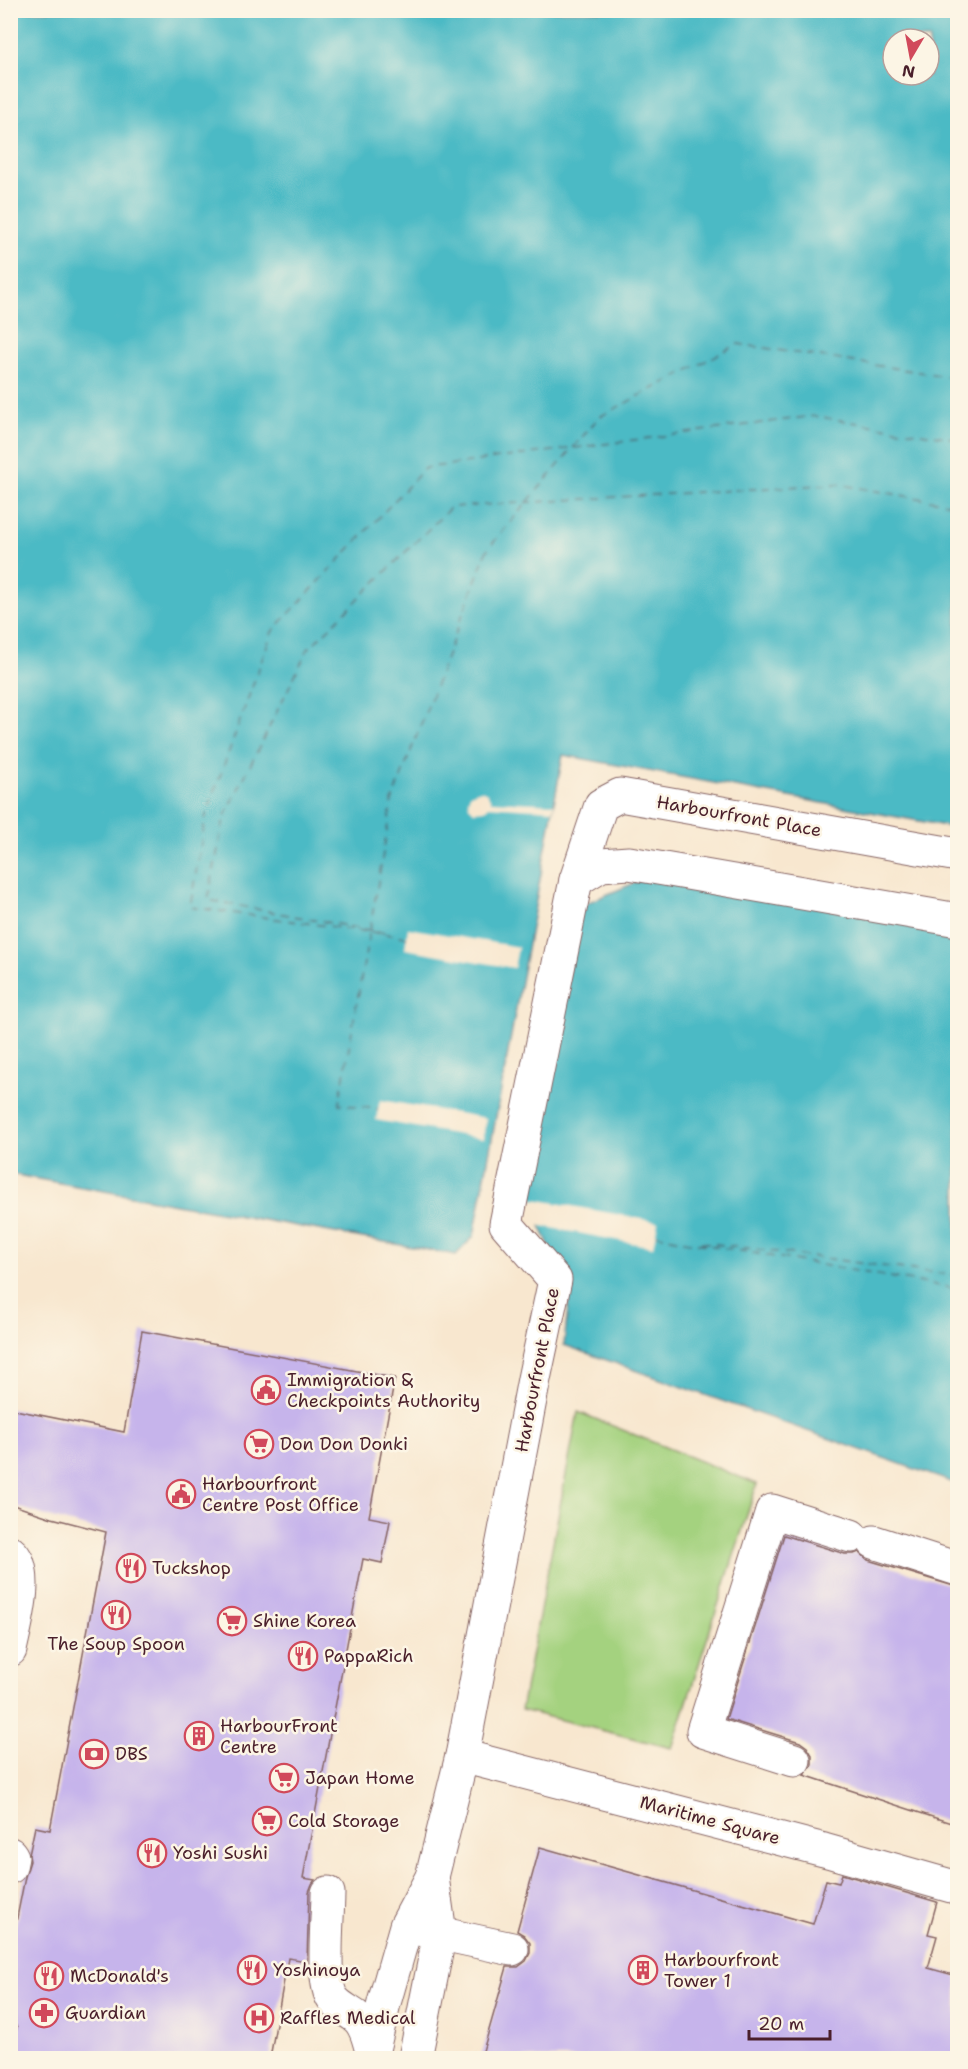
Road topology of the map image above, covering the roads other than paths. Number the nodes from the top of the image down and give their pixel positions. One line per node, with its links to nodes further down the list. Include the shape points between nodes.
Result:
1 (957, 855): 2 (street, Harbourfront Place, via 620,795 601,805)
2 (576, 880): 3 (street, via 601,865 628,863); 7 (street, Harbourfront Place, via 506,1224 555,1280)
3 (957, 920)
4 (10, 1552): 6 (street, via 17,1557 22,1576)
5 (957, 1569): 8 (street, via 772,1511 702,1731)
6 (10, 1650)
7 (462, 1756): 11 (street, Harbourfront Place); 12 (street, Maritime Square)
8 (794, 1760)
9 (10, 1854): 10 (street)
10 (10, 1867)
11 (432, 1877): 14 (street, Harbourfront Place); 15 (street, Harbourfront Place)
12 (957, 1888)
13 (328, 1893): 17 (street, via 326,1978 332,1998 357,2017 366,2031)
14 (405, 1926): 15 (street); 17 (street, Harbourfront Place)
15 (440, 1933): 16 (street); 18 (street, Harbourfront Place)
16 (512, 1949)
17 (371, 2055)
18 (416, 2058)

